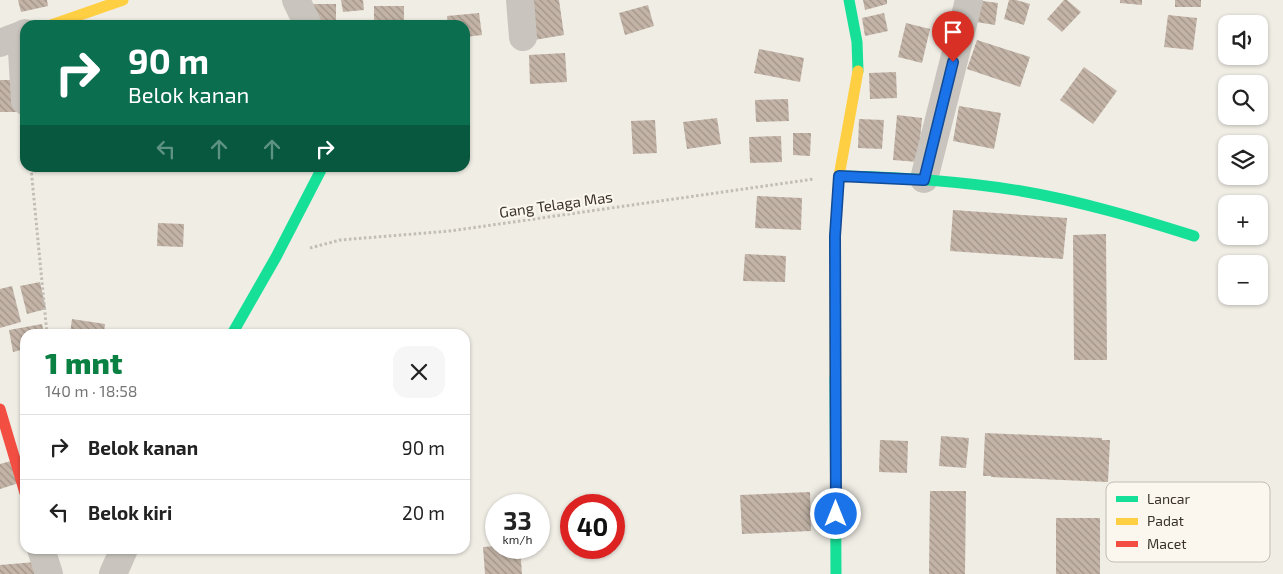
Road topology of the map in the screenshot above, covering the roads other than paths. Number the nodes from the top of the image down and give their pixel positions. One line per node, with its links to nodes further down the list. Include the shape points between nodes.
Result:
1 (123, 0): 6 (street)
2 (296, 0): 7 (street)
3 (520, 0): 9 (street)
4 (849, 0): 12 (street, via 857,42 858,70)
5 (969, 0): 13 (street)
6 (65, 20)
7 (306, 20)
8 (15, 37): 10 (street)
9 (523, 37)
10 (20, 69)
11 (320, 172): 15 (street)
12 (839, 176): 13 (street); 22 (street, via 835,236)
13 (924, 180): 14 (street, via 1046,195 1096,206)
14 (1194, 236)
15 (235, 329)
16 (0, 409): 17 (street)
17 (20, 476)
18 (43, 554): 20 (street)
19 (122, 554): 21 (street)
20 (49, 574)
21 (113, 574)
22 (836, 574)

